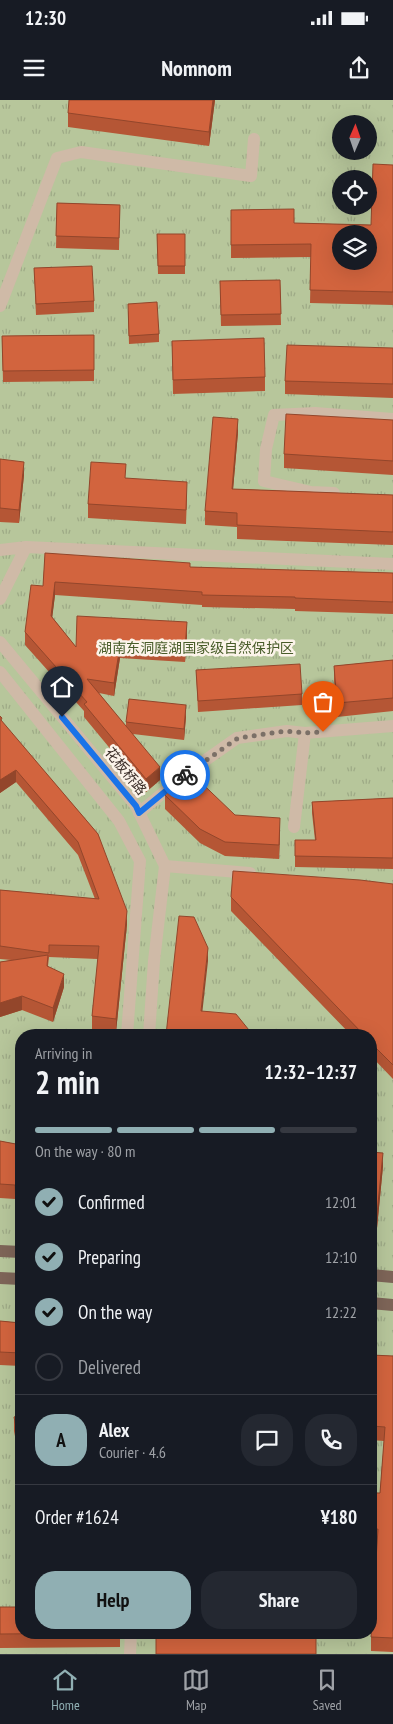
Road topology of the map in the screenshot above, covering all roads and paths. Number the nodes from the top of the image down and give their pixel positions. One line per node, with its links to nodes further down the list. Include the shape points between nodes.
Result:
1 (254, 139): 2 (street, via 251,176 81,152 57,158)
2 (0, 306)
3 (393, 419): 4 (street, via 316,413 274,415 266,449 264,481 311,492)
4 (347, 494)
5 (26, 547): 6 (street); 7 (street); 8 (street)
6 (0, 550)
7 (393, 564)
8 (0, 599)
9 (0, 642): 13 (street, 花板桥路)
10 (0, 672): 17 (street, via 119,821 140,860)
11 (393, 726): 12 (street)
12 (305, 733): 13 (street, via 286,731 238,738 182,776); 14 (street)
13 (139, 813): 15 (street, 花板桥路)
14 (294, 827)
15 (165, 866): 16 (street); 18 (street)
16 (264, 874)
17 (127, 1029)
18 (149, 1029)
19 (0, 1251): 20 (main road)
20 (15, 1252)
21 (377, 1276): 22 (main road)
22 (393, 1277)
23 (0, 1278): 24 (main road)
24 (15, 1279)
25 (377, 1304): 26 (main road)
26 (393, 1305)
27 (131, 1639): 28 (street)
28 (130, 1654)

